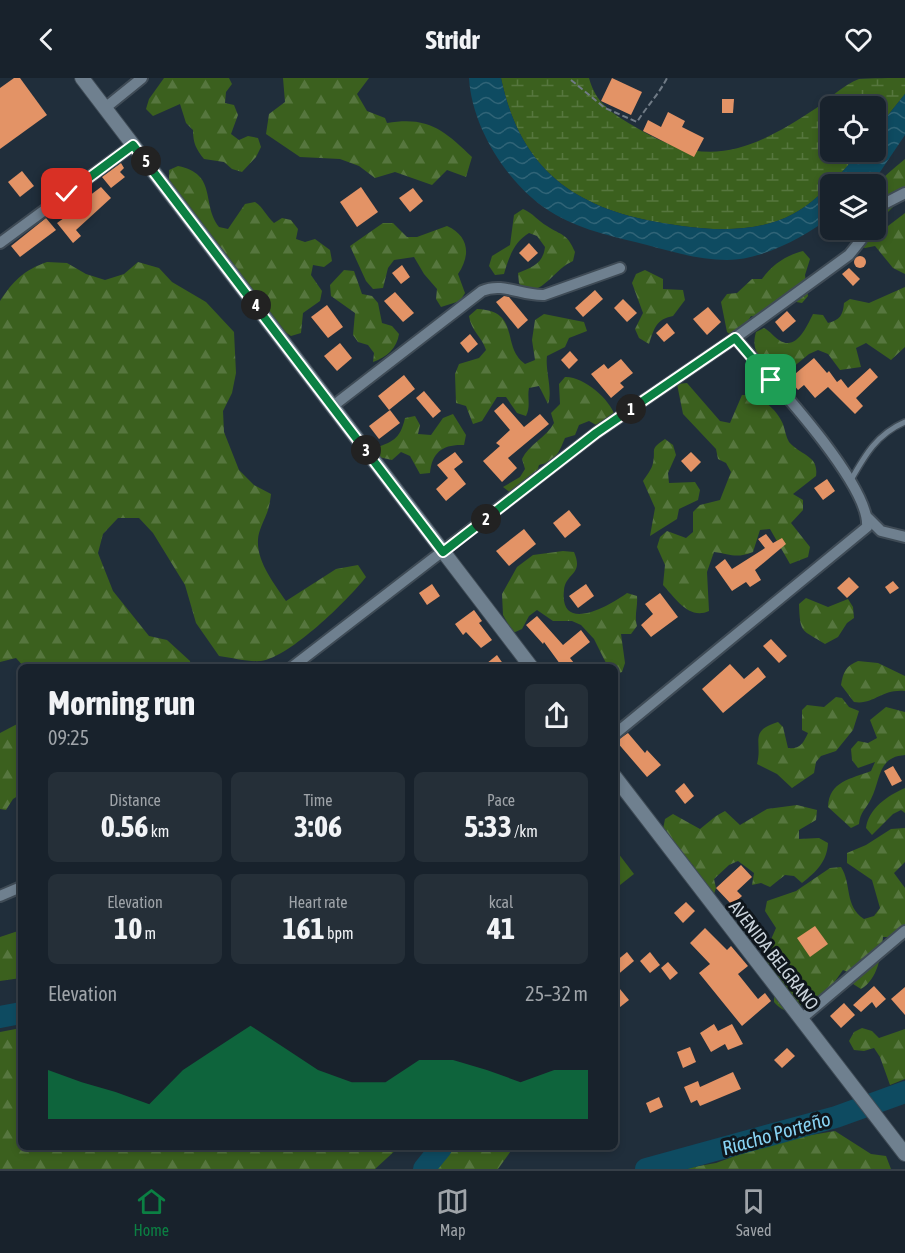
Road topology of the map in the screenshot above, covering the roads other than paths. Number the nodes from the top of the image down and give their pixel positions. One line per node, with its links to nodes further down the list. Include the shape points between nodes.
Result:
1 (82, 78): 3 (street)
2 (142, 78): 3 (street)
3 (105, 108): 4 (street)
4 (133, 145): 8 (street); 11 (street)
5 (905, 193): 6 (street)
6 (886, 203)
7 (861, 240): 10 (street, via 849,255)
8 (0, 243)
9 (620, 268): 11 (street, via 544,295 533,296 502,286 482,291)
10 (735, 338): 13 (street, via 808,422); 17 (street, via 596,433)
11 (333, 406): 17 (street)
12 (905, 422): 13 (lane, via 892,427 869,447)
13 (850, 482): 14 (street)
14 (868, 518): 15 (street, via 881,531); 20 (street, via 867,527)
15 (901, 536): 16 (street)
16 (905, 548)
17 (443, 552): 18 (street); 19 (street)
18 (296, 664)
19 (529, 664)
20 (618, 732)
21 (618, 781): 25 (street, AVENIDA BELGRANO)
22 (18, 888): 23 (street)
23 (0, 896)
24 (905, 931): 25 (street)
25 (801, 1019): 26 (street, AVENIDA BELGRANO)
26 (905, 1154)

